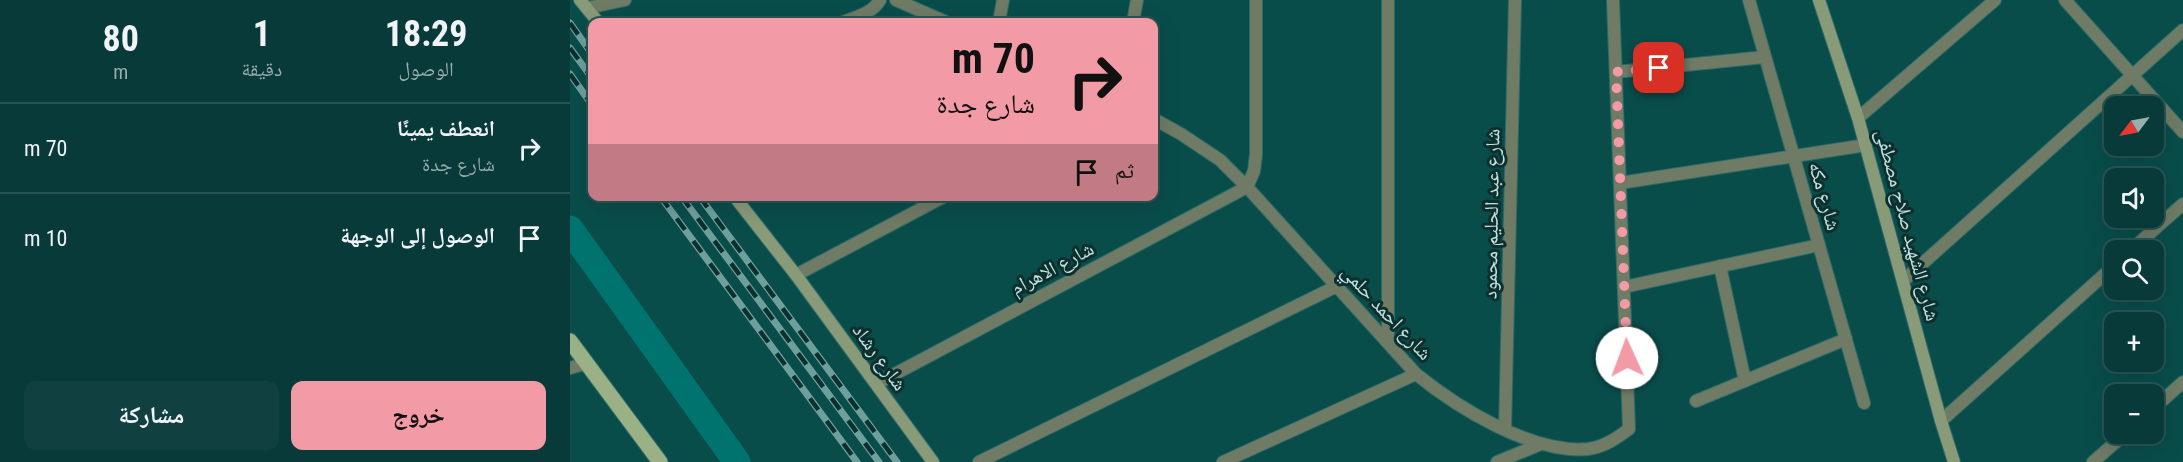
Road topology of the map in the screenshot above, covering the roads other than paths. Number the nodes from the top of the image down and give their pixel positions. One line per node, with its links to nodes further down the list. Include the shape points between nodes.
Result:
1 (625, 0): 14 (street)
2 (880, 0): 16 (street, via 867,13)
3 (896, 0): 17 (street)
4 (1002, 0): 18 (street)
5 (1137, 0): 19 (street)
6 (1257, 0): 30 (street, via 1256,154)
7 (1388, 0): 44 (street)
8 (1515, 0): 55 (street, شارع عبد الحليم محمود)
9 (1613, 0): 22 (street)
10 (1749, 0): 21 (street, شارع مكه)
11 (1819, 0): 24 (main road, شارع الشهيد صلاح مصطفى)
12 (1995, 0): 24 (street)
13 (2065, 0): 23 (street)
14 (584, 4): 15 (main road)
15 (595, 18)
16 (854, 18)
17 (937, 18)
18 (1000, 18)
19 (1134, 18)
20 (2183, 30): 23 (street)
21 (1766, 57): 22 (street); 28 (street, شارع مكه)
22 (1616, 72): 29 (street)
23 (2133, 76): 26 (street); 39 (street)
24 (1858, 118): 27 (main road, شارع الشهيد صلاح مصطفى)
25 (1158, 121): 30 (street, شارع احمد حلمي, via 1220,160)
26 (2183, 132)
27 (1866, 145): 28 (street); 39 (main road, شارع الشهيد صلاح مصطفى)
28 (1794, 156): 29 (street); 35 (street, شارع مكه)
29 (1620, 183): 41 (street)
30 (1247, 187): 40 (street, شارع احمد حلمي); 50 (street, شارع الاهرام)
31 (738, 201): 37 (main road, شارع رشاد)
32 (936, 201): 37 (street)
33 (2183, 204): 34 (street)
34 (2142, 240)
35 (1819, 245): 36 (street); 42 (street, شارع مكه)
36 (1720, 266): 41 (street); 48 (street)
37 (796, 275): 50 (main road, شارع رشاد)
38 (2104, 275): 54 (street)
39 (1903, 281): 54 (main road, شارع الشهيد صلاح مصطفى)
40 (1337, 286): 44 (street, شارع احمد حلمي); 60 (street)
41 (1624, 287): 56 (street, شارع احمد حلمي, via 1629,429 1615,440 1588,448)
42 (1846, 339): 48 (street); 53 (street, شارع مكه)
43 (570, 341): 45 (main road)
44 (1388, 342): 47 (street, شارع احمد حلمي)
45 (587, 363): 46 (street); 58 (main road)
46 (570, 368)
47 (1416, 374): 55 (street, شارع احمد حلمي); 61 (street)
48 (1745, 381): 52 (street)
49 (2183, 382): 51 (street)
50 (876, 384): 59 (main road, شارع رشاد)
51 (2164, 399)
52 (1696, 401)
53 (1864, 403)
54 (1941, 421): 63 (main road, شارع الشهيد صلاح مصطفى)
55 (1505, 429): 56 (street, شارع احمد حلمي)
56 (1541, 444): 62 (street)
57 (2114, 444): 64 (street)
58 (660, 462)
59 (933, 462)
60 (979, 462)
61 (1223, 462)
62 (1497, 462)
63 (1954, 462)
64 (2093, 462)

